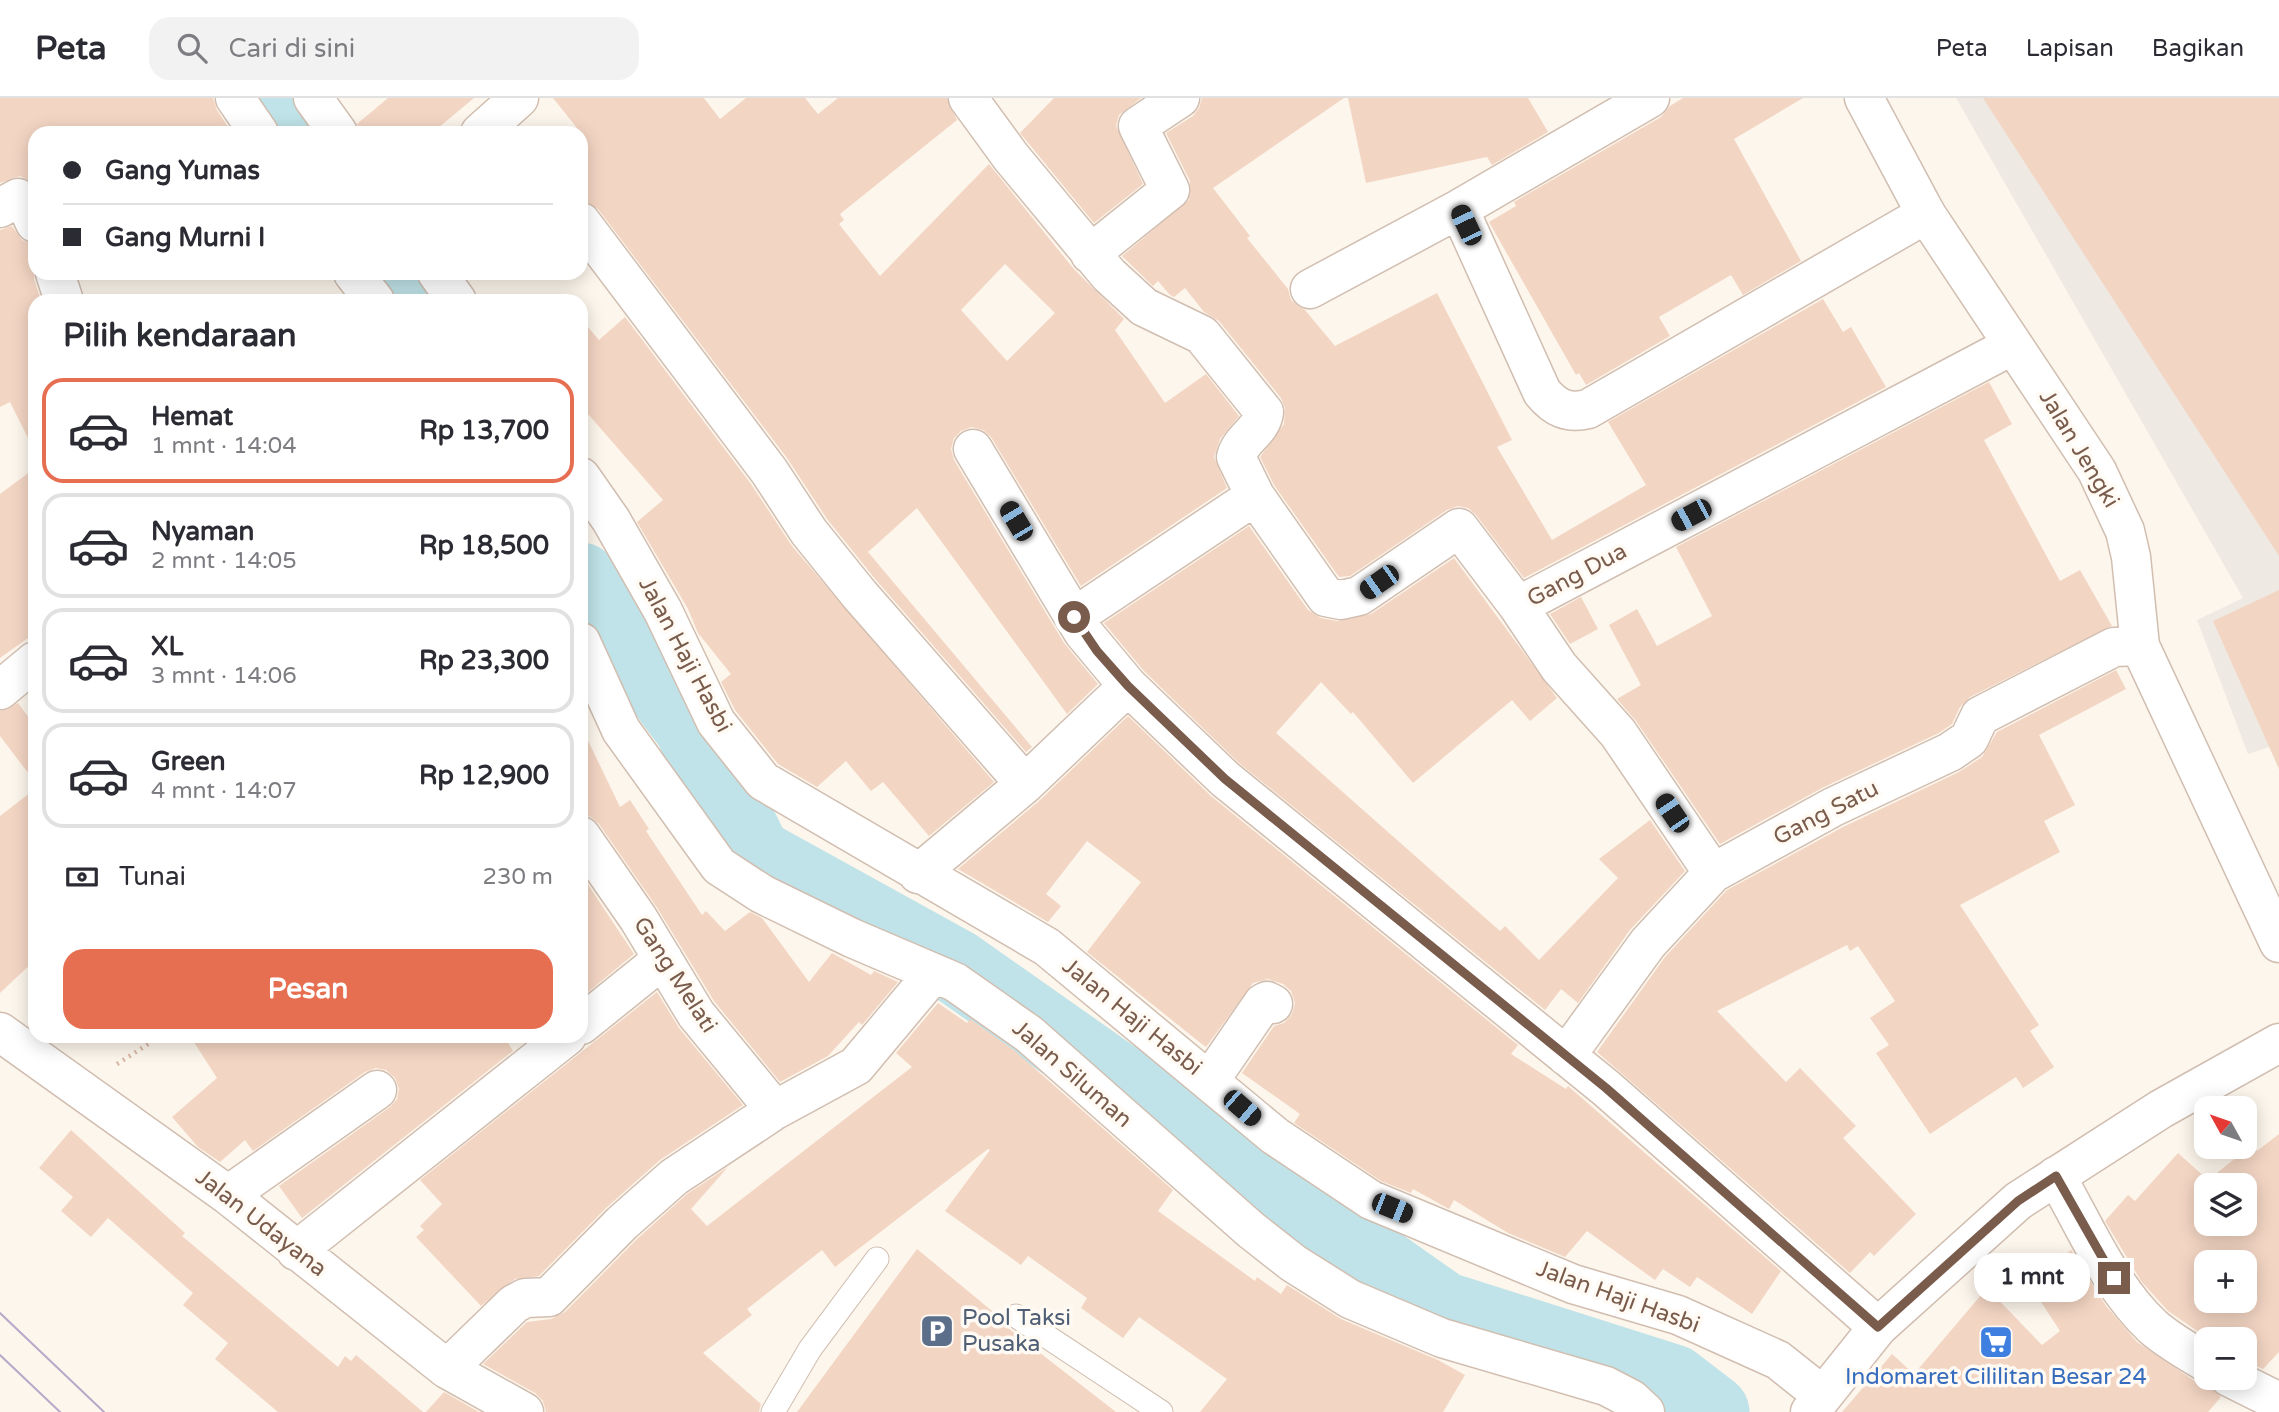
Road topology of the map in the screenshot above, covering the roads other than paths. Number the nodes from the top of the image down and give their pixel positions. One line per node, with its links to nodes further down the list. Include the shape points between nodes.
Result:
1 (313, 98): 6 (street)
2 (968, 98): 12 (street)
3 (1180, 98): 12 (street, via 1138,126 1170,190)
4 (1650, 98): 9 (street)
5 (1864, 98): 10 (street, Jalan Jengki)
6 (333, 126)
7 (0, 208): 8 (street, via 18,198)
8 (28, 208)
9 (1459, 209): 10 (street, via 1542,392 1558,407 1576,411 1588,409); 14 (street)
10 (1926, 214): 16 (street, Jalan Jengki)
11 (588, 231): 27 (street, via 818,542)
12 (1090, 254): 19 (street, via 1135,301 1202,335 1264,412 1236,457)
13 (358, 280): 15 (street)
14 (1311, 289)
15 (370, 294)
16 (2013, 345): 20 (street, Gang Dua); 22 (street, Jalan Jengki, via 2097,471 2116,509 2131,557)
17 (972, 449): 21 (street)
18 (588, 487): 30 (street, Jalan Haji Hasbi, via 663,611 716,722 763,781)
19 (1255, 496): 20 (street, Gang Dua, via 1326,597 1359,596 1459,528); 21 (street)
20 (1518, 606): 29 (street, via 1559,667 1618,733)
21 (1074, 617): 25 (street)
22 (2140, 646): 29 (street, Gang Satu, via 2114,647 1980,716 1970,738 1950,752 1822,813); 31 (street, Jalan Jengki)
23 (588, 657): 33 (street, Jalan Siluman, via 621,730 719,866 762,894)
24 (28, 667): 26 (street)
25 (1128, 686): 27 (street); 39 (street, via 1225,779)
26 (0, 690)
27 (1025, 785): 30 (street)
28 (588, 846): 32 (street, Gang Melati)
29 (1713, 873): 39 (street, Gang Satu, via 1648,943)
30 (918, 874): 40 (street, Jalan Haji Hasbi, via 1047,947)
31 (2279, 943)
32 (663, 959): 35 (street); 42 (street, Gang Melati, via 696,1014)
33 (933, 974): 42 (street, via 856,1066); 55 (street, Jalan Siluman, via 955,982 1029,1034 1251,1230 1350,1299 1443,1339 1606,1386)
34 (1273, 1004): 40 (street, via 1263,1003)
35 (588, 1019)
36 (0, 1031): 44 (street, Jalan Udayana)
37 (2279, 1042): 43 (street)
38 (558, 1043): 45 (street)
39 (1566, 1056): 48 (street)
40 (1210, 1080): 51 (street, Jalan Haji Hasbi, via 1275,1136 1371,1200 1573,1284 1678,1315 1778,1360)
41 (377, 1090): 44 (street)
42 (775, 1110): 50 (street, via 674,1177 550,1297 525,1298 514,1304)
43 (2056, 1176): 48 (street, via 2018,1201); 49 (street, via 2114,1278 2137,1309 2168,1339)
44 (228, 1195): 45 (street, Jalan Udayana)
45 (296, 1251): 50 (street, Jalan Udayana)
46 (877, 1259): 53 (lane, via 810,1349)
47 (1016, 1316): 54 (lane)
48 (1878, 1327): 51 (street)
49 (2194, 1355)
50 (447, 1369): 52 (street, Jalan Udayana)
51 (1816, 1403)
52 (524, 1412)
53 (773, 1412)
54 (1161, 1412)
55 (1645, 1412)

